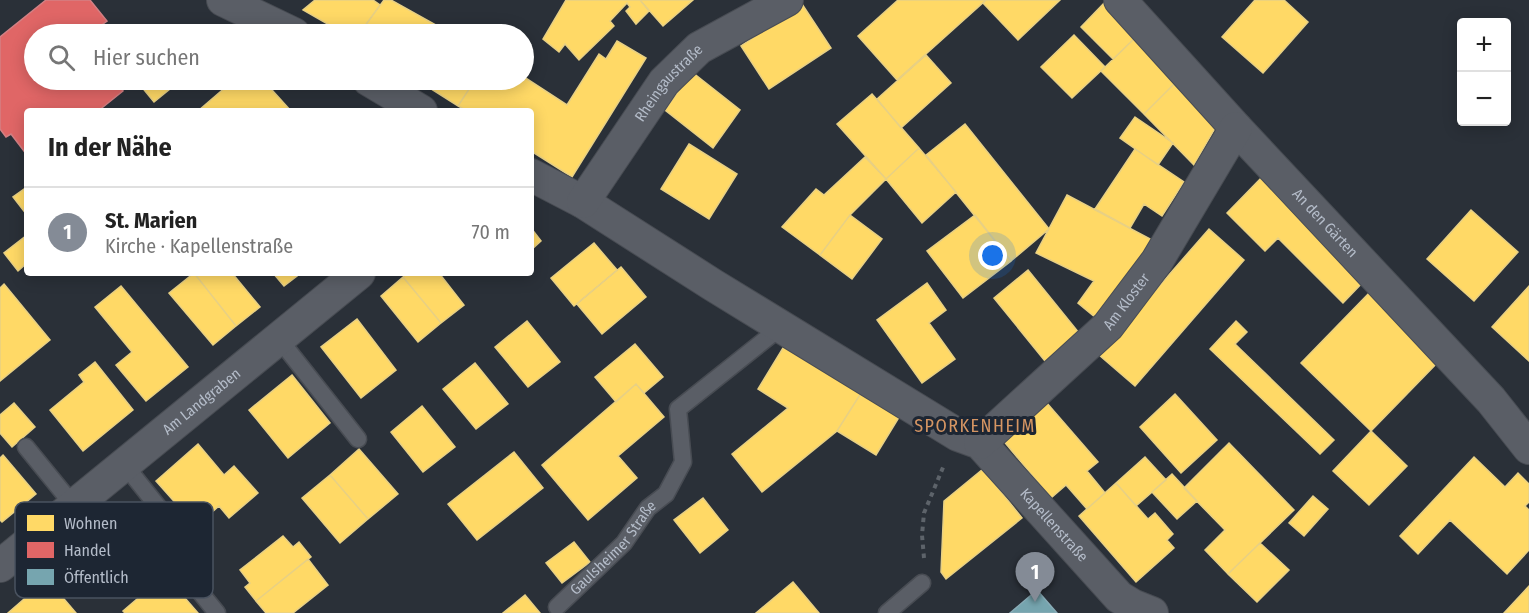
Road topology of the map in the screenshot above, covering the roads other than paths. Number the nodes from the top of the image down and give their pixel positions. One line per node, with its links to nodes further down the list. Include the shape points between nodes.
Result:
1 (223, 0): 4 (street)
2 (787, 0): 9 (street, Rheingaustraße, via 699,48 664,82)
3 (1120, 0): 7 (street, An den Gärten)
4 (283, 21)
5 (386, 90): 6 (street)
6 (416, 108)
7 (1236, 128): 14 (street, Am Kloster, via 1157,261 1108,326); 16 (street, An den Gärten, via 1491,400)
8 (534, 177): 9 (street)
9 (583, 202): 11 (street)
10 (355, 276): 12 (street, Am Landgraben)
11 (781, 327): 14 (street); 25 (lane, Gaulsheimer Straße, via 678,409 683,462 666,494 648,508 624,543)
12 (279, 339): 13 (lane); 17 (street, Am Landgraben)
13 (358, 439)
14 (969, 439): 28 (street, Kapellenstraße, via 1119,597)
15 (26, 447): 18 (lane)
16 (1529, 448)
17 (124, 464): 19 (street, Am Landgraben); 20 (lane)
18 (71, 502)
19 (79, 502)
20 (154, 502)
21 (15, 554): 22 (street, Am Landgraben)
22 (0, 566)
23 (922, 583): 27 (lane)
24 (205, 598): 26 (lane)
25 (557, 607)
26 (217, 613)
27 (887, 613)
28 (1152, 613)

